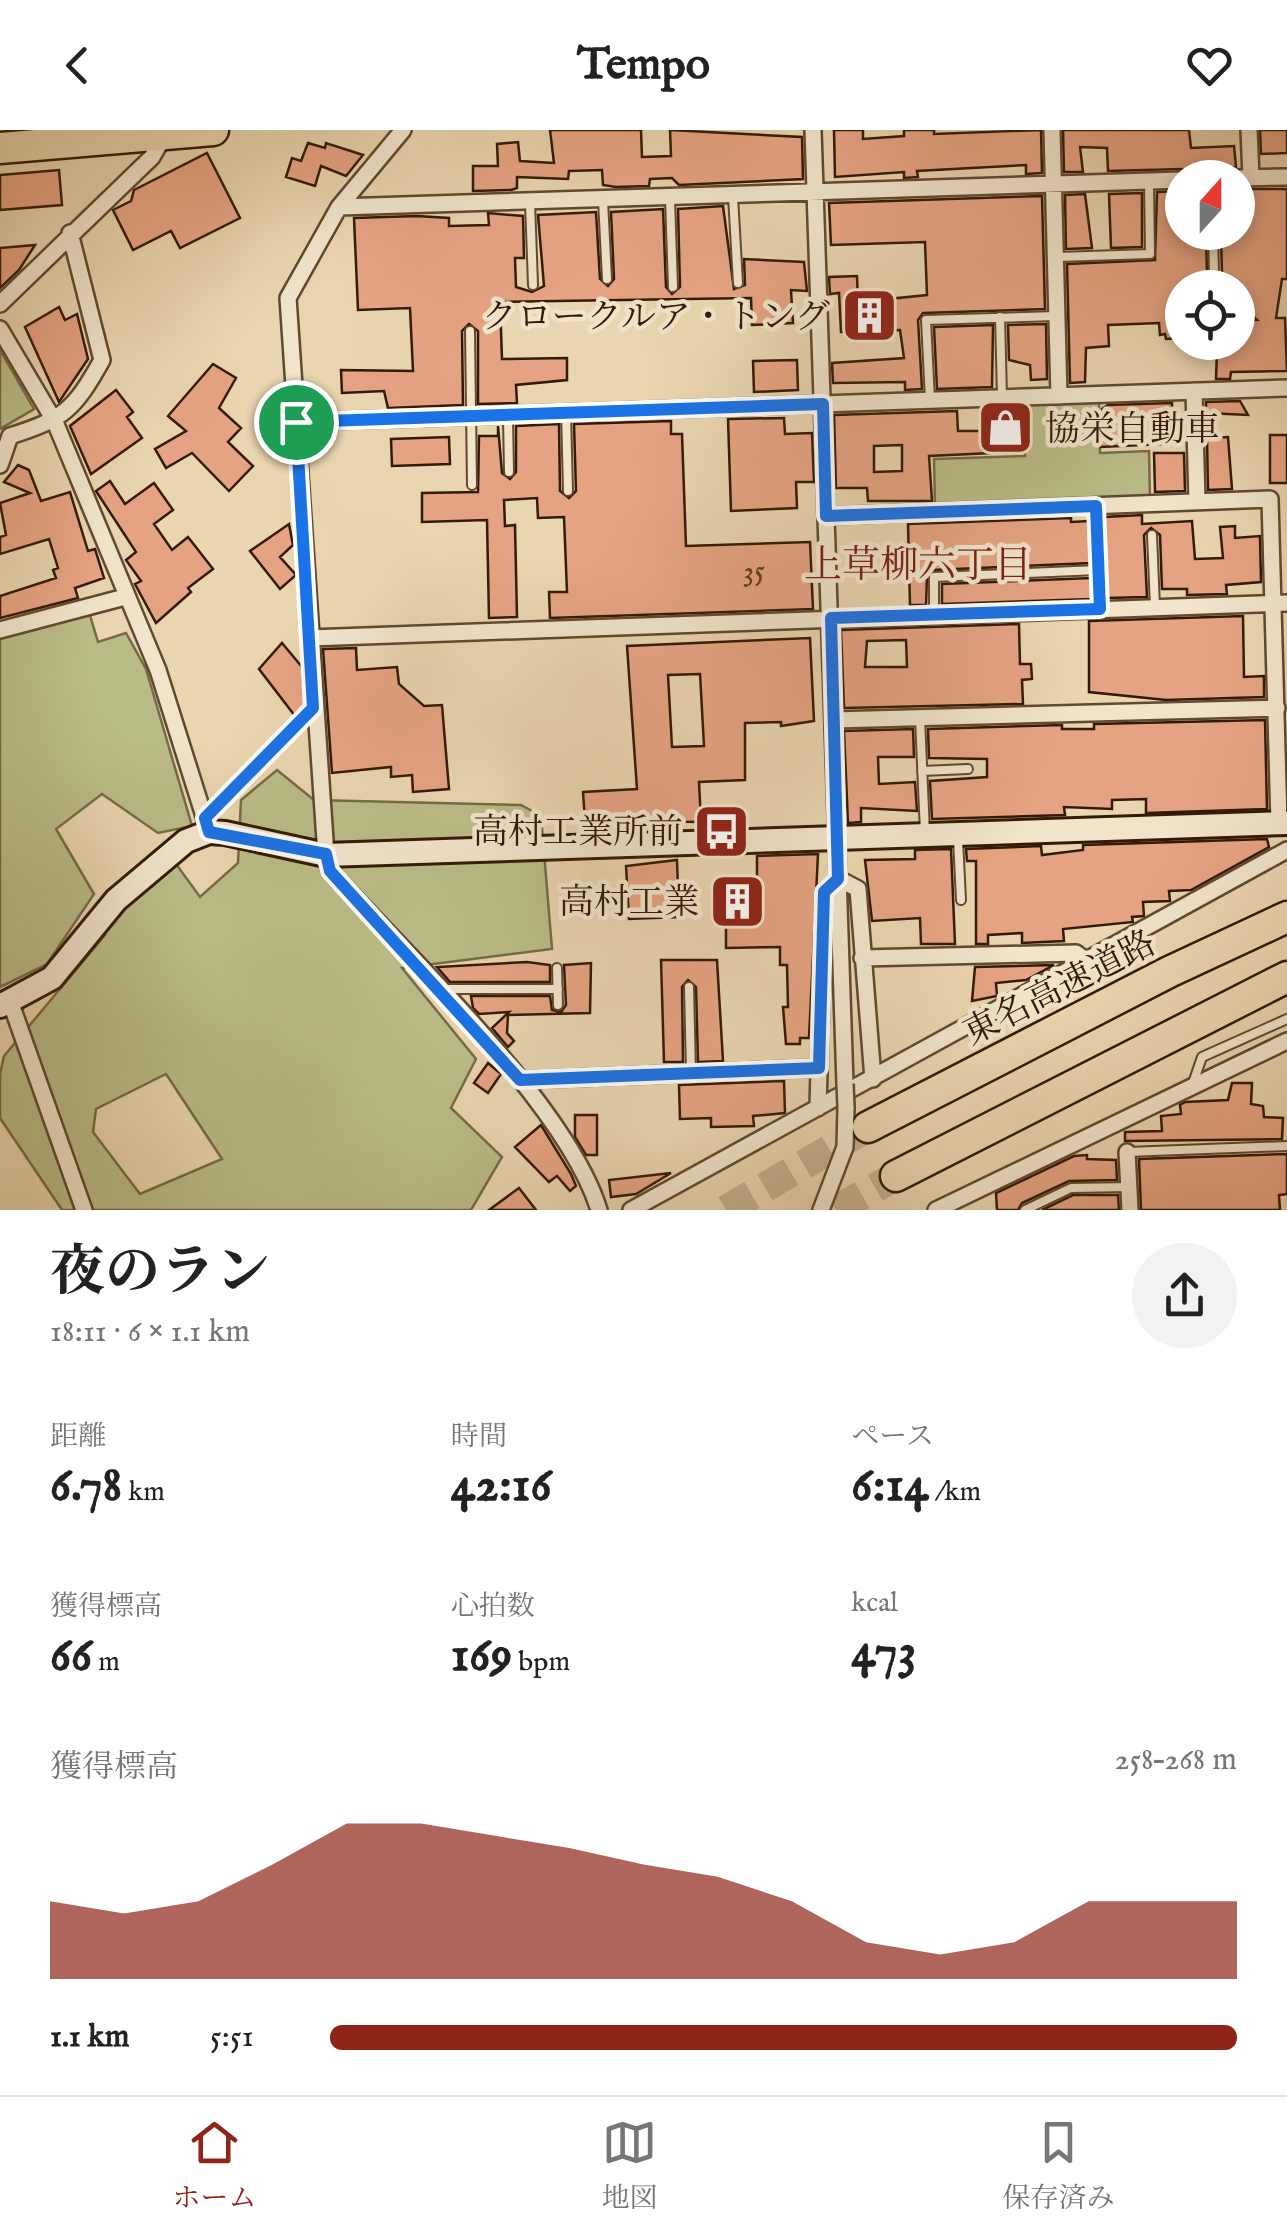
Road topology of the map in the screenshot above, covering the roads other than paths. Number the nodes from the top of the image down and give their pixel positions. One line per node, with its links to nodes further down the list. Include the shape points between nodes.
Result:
1 (19, 130): 7 (highway)
2 (213, 130): 8 (highway)
3 (403, 130): 21 (street)
4 (813, 130): 16 (street)
5 (1052, 130): 15 (street)
6 (1249, 130): 10 (street)
7 (0, 132)
8 (164, 134): 9 (highway); 22 (street, via 152,157)
9 (0, 148)
10 (1246, 160)
11 (1287, 176): 12 (street)
12 (1255, 177)
13 (1165, 181): 14 (street)
14 (1149, 182): 15 (street); 23 (lane, via 1150,254)
15 (1054, 185): 16 (street); 23 (street)
16 (815, 194): 17 (street); 38 (street)
17 (733, 196): 18 (street); 25 (lane)
18 (670, 198): 19 (street); 27 (lane)
19 (602, 200): 20 (street); 24 (lane)
20 (530, 202): 21 (street); 26 (lane)
21 (339, 207): 43 (street, via 288,298)
22 (70, 233): 28 (street); 42 (street, via 102,360 78,403)
23 (1055, 257): 29 (street)
24 (606, 279)
25 (738, 283)
26 (533, 285)
27 (673, 287)
28 (0, 304)
29 (1057, 316): 30 (lane); 35 (street)
30 (1000, 317): 36 (lane); 37 (lane, via 926,320)
31 (0, 329): 42 (street)
32 (470, 331): 41 (lane)
33 (1287, 388): 34 (street)
34 (1194, 391): 35 (street); 48 (street)
35 (1059, 396): 36 (street)
36 (1002, 398): 37 (street)
37 (930, 400): 38 (street)
38 (823, 404): 39 (street); 50 (street)
39 (566, 413): 40 (street); 47 (lane)
40 (508, 415): 41 (street); 45 (lane)
41 (472, 416): 43 (street); 46 (lane)
42 (55, 422): 44 (street, via 10,436); 53 (street)
43 (296, 422): 60 (street)
44 (0, 465)
45 (509, 472)
46 (472, 485)
47 (568, 491)
48 (1197, 502): 49 (street); 54 (street, via 1270,500)
49 (1096, 506): 50 (street); 52 (lane)
50 (826, 516): 58 (street)
51 (1152, 535): 55 (lane)
52 (1098, 570): 56 (lane); 57 (lane, via 934,577)
53 (125, 597): 59 (street); 67 (street, via 158,670)
54 (1280, 603): 55 (street); 61 (street)
55 (1155, 607): 56 (street)
56 (1100, 609): 57 (street)
57 (934, 615): 58 (street)
58 (831, 618): 60 (street); 63 (street)
59 (0, 630)
60 (309, 638): 72 (street)
61 (1277, 708): 62 (street); 66 (street)
62 (920, 718): 63 (street); 65 (lane)
63 (834, 720): 70 (street)
64 (968, 770): 65 (lane)
65 (922, 771): 69 (lane)
66 (1283, 823): 68 (street)
67 (207, 825): 72 (street); 86 (street, via 116,900 52,978)
68 (957, 834): 69 (street); 74 (lane)
69 (925, 835): 70 (street)
70 (837, 838): 72 (street); 73 (street)
71 (1287, 850): 78 (street)
72 (326, 854): 84 (street, via 330,871)
73 (838, 879): 77 (street, via 858,890); 93 (street, via 824,892); 99 (street, bridge, via 844,1084)
74 (960, 900)
75 (1287, 907): 80 (lane)
76 (1287, 918): 80 (highway, 東名高速道路)
77 (862, 958): 78 (street, via 1076,953); 95 (street)
78 (1086, 960): 95 (street)
79 (557, 968): 85 (lane)
80 (1169, 972): 99 (highway, 東名高速道路)
81 (1287, 976): 90 (highway)
82 (1287, 985): 90 (lane)
83 (689, 987): 94 (lane)
84 (437, 989): 85 (lane); 96 (street)
85 (558, 989): 87 (lane)
86 (5, 1004): 104 (street)
87 (558, 1005)
88 (1287, 1019): 97 (lane, via 1202,1057)
89 (1287, 1041): 92 (street)
90 (1140, 1050): 102 (highway)
91 (1287, 1053): 92 (lane)
92 (1260, 1054): 97 (street)
93 (819, 1068): 94 (street); 98 (street)
94 (692, 1075): 96 (street)
95 (874, 1078): 98 (street)
96 (520, 1080): 105 (street, via 589,1178)
97 (1192, 1087): 108 (street)
98 (818, 1108): 106 (street)
99 (857, 1117): 107 (street)
100 (1287, 1146): 101 (lane)
101 (1128, 1152): 103 (street)
102 (896, 1176)
103 (1128, 1187): 109 (lane, via 1071,1188); 110 (street)
104 (84, 1210)
105 (599, 1210)
106 (631, 1210)
107 (821, 1210)
108 (936, 1210)
109 (1025, 1210)
110 (1130, 1210)

